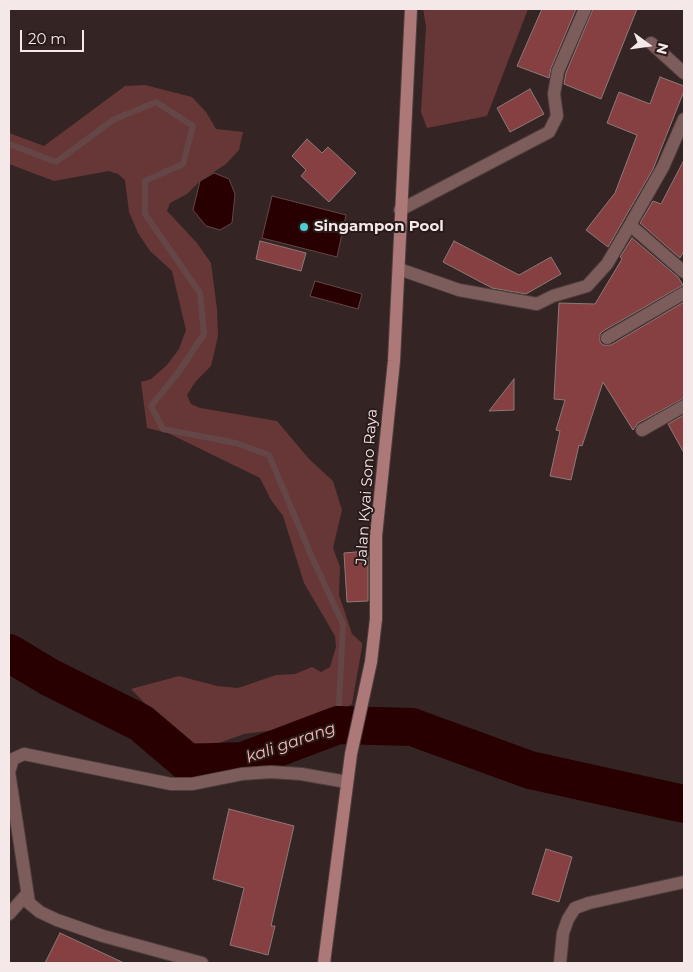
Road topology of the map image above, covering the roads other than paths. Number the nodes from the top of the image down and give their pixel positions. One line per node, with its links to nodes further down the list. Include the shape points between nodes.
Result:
1 (411, 9): 6 (street, Jalan Kyai Sono Raya)
2 (585, 9): 6 (street, via 558,71 555,88 557,116 549,132)
3 (651, 43): 4 (street)
4 (684, 73)
5 (684, 119): 7 (street, via 663,167)
6 (400, 210): 8 (street, Jalan Kyai Sono Raya)
7 (630, 224): 8 (street, via 607,264 587,286 537,304 459,290); 9 (street)
8 (399, 269): 14 (street, Jalan Kyai Sono Raya, via 394,361 376,536 376,619)
9 (684, 272)
10 (684, 292): 11 (street)
11 (607, 338)
12 (684, 406): 13 (street)
13 (642, 430)
14 (347, 782): 16 (street, via 271,772 192,784 171,784 76,763 18,755 13,759 9,772); 19 (street, Jalan Kyai Sono Raya)
15 (684, 882): 20 (street, via 589,902 575,908 564,933)
16 (26, 895): 17 (street); 18 (street, via 29,903 40,912 57,920 102,936)
17 (9, 914)
18 (202, 963)
19 (324, 963)
20 (560, 963)

